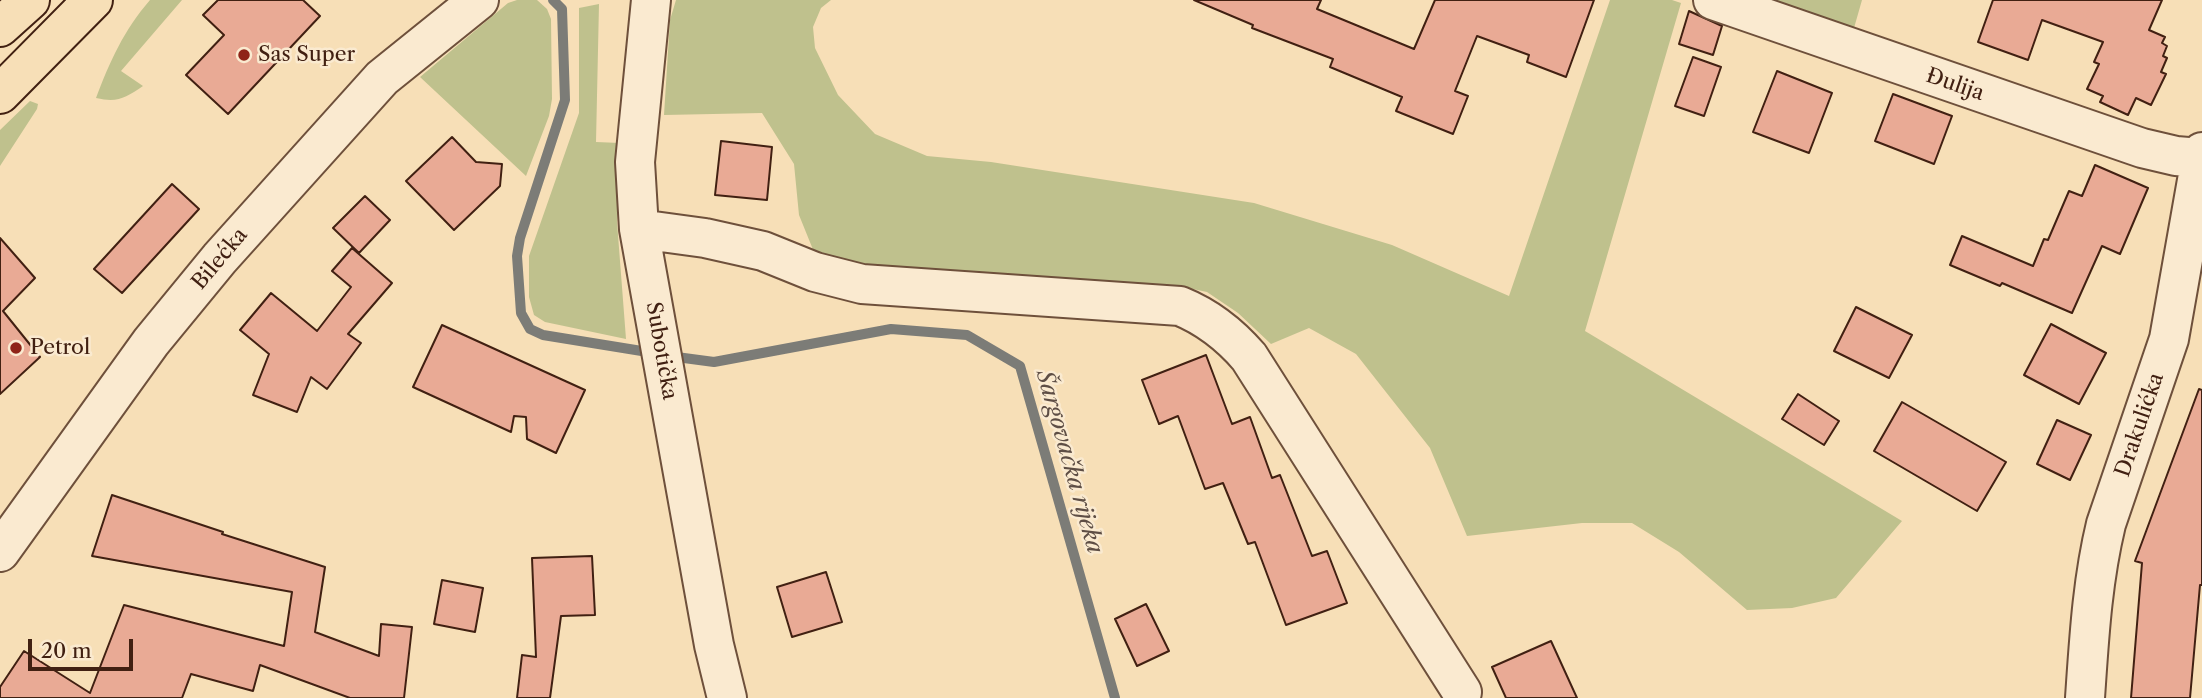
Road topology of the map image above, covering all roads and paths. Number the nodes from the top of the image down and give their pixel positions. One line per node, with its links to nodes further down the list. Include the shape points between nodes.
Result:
1 (30, 0): 6 (main road)
2 (93, 0): 7 (main road)
3 (479, 0): 11 (street, Bilećka, via 382,78 220,258 143,353)
4 (651, 0): 10 (street, Subotička, via 635,162)
5 (1713, 0): 9 (street, Đulija, via 2142,148)
6 (0, 27)
7 (0, 93)
8 (2202, 152): 9 (street, Drakulićka)
9 (2201, 158): 14 (street, Drakulićka, via 2169,339 2099,555)
10 (639, 229): 12 (street, via 762,251 862,284 1180,306 1198,313 1249,357); 13 (street, Subotička)
11 (0, 552)
12 (1462, 692)
13 (727, 698)
14 (2085, 698)

